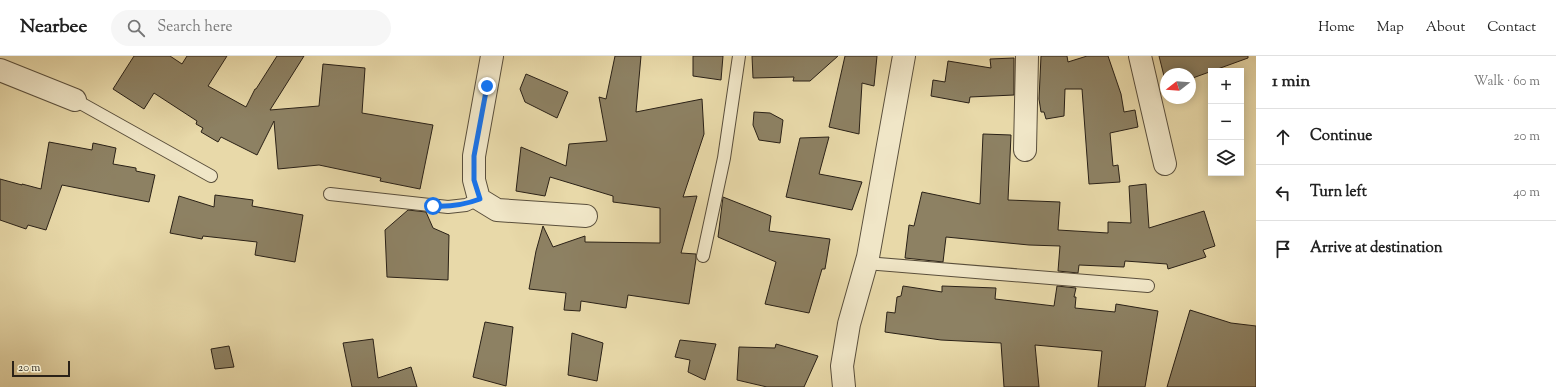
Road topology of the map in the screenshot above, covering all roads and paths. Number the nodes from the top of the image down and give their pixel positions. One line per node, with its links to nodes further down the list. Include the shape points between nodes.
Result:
1 (492, 56): 12 (street, via 474,156 474,180)
2 (739, 56): 14 (lane, via 724,158)
3 (904, 56): 15 (street)
4 (1027, 56): 8 (street)
5 (1140, 56): 9 (street)
6 (0, 70): 7 (street)
7 (75, 100): 10 (lane)
8 (1025, 150)
9 (1165, 164)
10 (211, 176)
11 (330, 194): 12 (lane, via 448,207 466,205)
12 (480, 199): 13 (street, via 497,210)
13 (586, 216)
14 (703, 256)
15 (866, 263): 16 (lane); 17 (street, via 849,324 842,366)
16 (1148, 286)
17 (844, 387)

